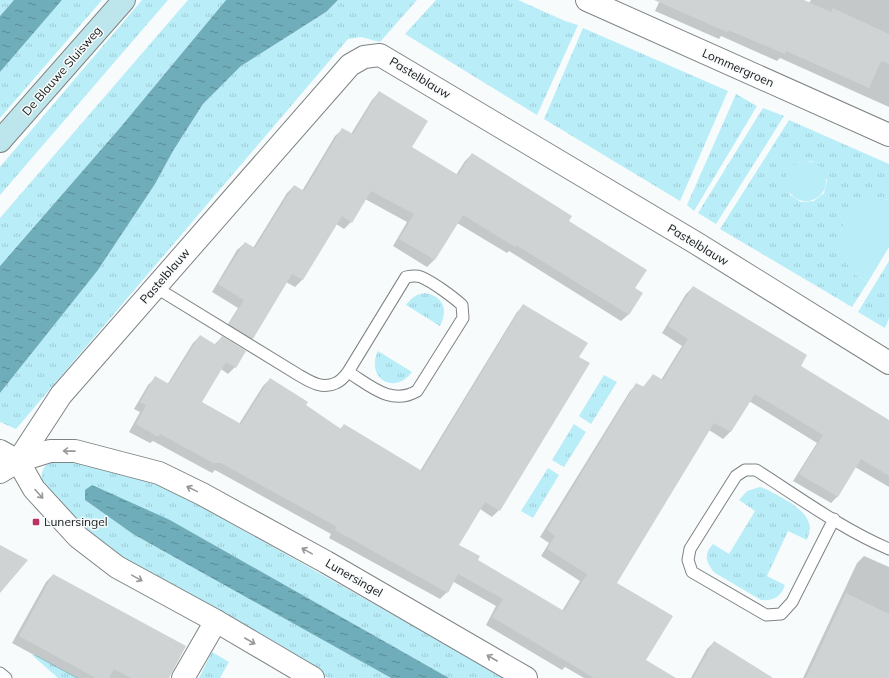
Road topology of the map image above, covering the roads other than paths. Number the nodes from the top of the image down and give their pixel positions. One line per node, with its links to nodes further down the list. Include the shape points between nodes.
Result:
1 (124, 0): 4 (main road, De Blauwe Sluisweg)
2 (587, 0): 3 (street, Lommergroen)
3 (889, 135)
4 (0, 141)
5 (155, 287): 6 (street, Pastelblauw, via 350,65 364,57 380,55 696,243); 7 (lane, via 313,382 324,386 337,383); 8 (street, Pastelblauw)
6 (889, 363)
7 (348, 372): 7 (lane, via 382,393 395,397 413,393 463,318 462,305 420,276 406,277)
8 (9, 456): 9 (street); 12 (street, one-way to 12, via 34,489 78,537 117,567); 17 (street, Lunersingel, one-way to 8, via 326,562 159,473 75,451)
9 (0, 472)
10 (834, 519): 10 (lane, via 756,470 745,470 736,476 708,519 690,549 688,560 692,572 766,615 781,614 792,602); 11 (lane, via 866,539)
11 (889, 549)
12 (216, 621): 15 (street); 16 (street, one-way to 16)
13 (0, 673): 14 (lane)
14 (6, 678)
15 (183, 678)
16 (313, 678)
17 (526, 678)

